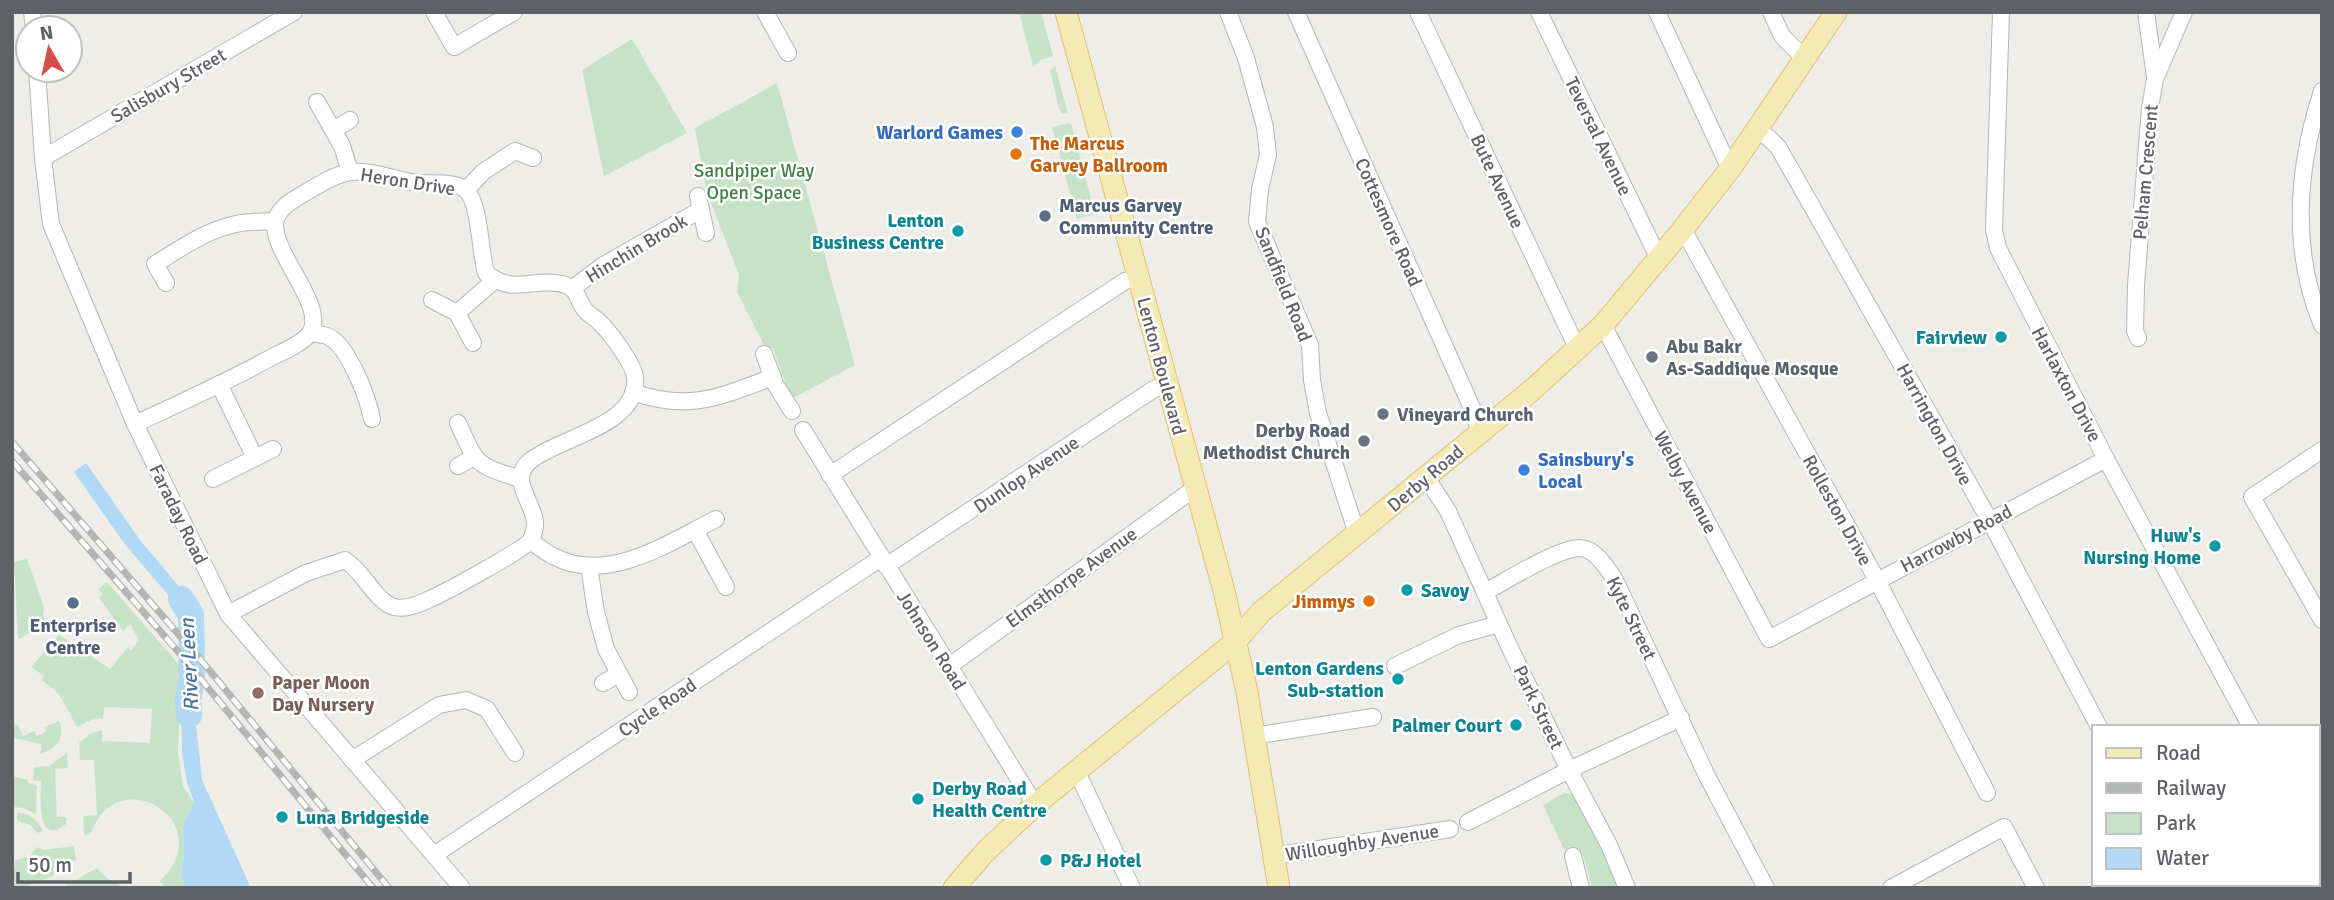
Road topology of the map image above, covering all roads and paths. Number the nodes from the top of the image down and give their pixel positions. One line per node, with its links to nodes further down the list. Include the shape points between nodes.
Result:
1 (294, 12): 27 (street, Salisbury Street)
2 (433, 12): 3 (street, via 454,47)
3 (514, 12)
4 (765, 12): 16 (street)
5 (1066, 12): 36 (main road, Lenton Boulevard)
6 (1228, 12): 73 (street, Sandfield Road, via 1265,127 1268,155 1257,222 1310,345 1318,413)
7 (1296, 12): 58 (street, Cottesmore Road)
8 (1418, 12): 47 (street, Bute Avenue)
9 (1539, 12): 35 (street, Teversal Avenue)
10 (1657, 12): 29 (street)
11 (1771, 12): 17 (street, via 1782,36)
12 (1836, 12): 17 (main road, Derby Road)
13 (2001, 12): 63 (street, Harlaxton Drive, via 1995,237)
14 (2146, 12): 18 (street)
15 (2184, 12): 18 (street, Pelham Crescent)
16 (788, 52)
17 (1805, 59): 23 (main road, Derby Road)
18 (2155, 79): 45 (street, Pelham Crescent, via 2136,285)
19 (38, 84): 27 (street, Faraday Road)
20 (2322, 91): 43 (street, via 2309,131 2299,222 2309,286)
21 (317, 102): 24 (street)
22 (350, 120): 24 (street)
23 (1759, 129): 29 (main road, Derby Road); 71 (street, Harrington Drive, via 1793,173)
24 (333, 130): 30 (street)
25 (512, 134): 26 (street)
26 (515, 151): 28 (street); 31 (street)
27 (43, 158): 56 (street, Faraday Road, via 51,224)
28 (533, 158)
29 (1730, 169): 33 (main road, Derby Road)
30 (350, 172): 31 (street, Heron Drive); 32 (street, Heron Drive, via 296,198 281,209)
31 (466, 190): 37 (street, Heron Drive, via 474,208 486,272)
32 (275, 221): 38 (street, via 236,224 179,249 155,264); 44 (street, via 291,269 312,309)
33 (1684, 229): 35 (main road, Derby Road); 77 (street, Rolleston Drive)
34 (706, 233): 39 (street, Hinchin Brook, via 699,203)
35 (1659, 259): 42 (main road, Derby Road)
36 (1138, 276): 51 (main road, Lenton Boulevard); 65 (street)
37 (495, 279): 39 (street, via 506,285); 41 (street)
38 (166, 283)
39 (573, 288): 52 (street, via 584,310 599,321 627,360 635,377)
40 (432, 300): 41 (street)
41 (457, 313): 46 (street)
42 (1603, 325): 47 (main road, Derby Road); 83 (street, Welby Avenue)
43 (2322, 325)
44 (310, 334): 50 (street); 54 (street, via 327,336 341,346 369,400)
45 (2138, 338)
46 (473, 343)
47 (1578, 350): 58 (main road, Derby Road)
48 (764, 354): 49 (street)
49 (773, 377): 52 (street, via 687,403 656,401); 53 (street)
50 (219, 384): 56 (street); 62 (street)
51 (1167, 385): 69 (main road, Lenton Boulevard); 75 (street, Dunlop Avenue)
52 (633, 392): 68 (street, via 625,410 536,456)
53 (793, 411)
54 (372, 419)
55 (458, 423): 61 (street)
56 (135, 424): 80 (street, Faraday Road)
57 (803, 430): 65 (street, Johnson Road)
58 (1480, 432): 66 (main road, Derby Road)
59 (273, 449): 62 (street)
60 (2322, 450): 81 (street, via 2252,497)
61 (474, 457): 64 (street); 68 (street, via 485,468)
62 (255, 458): 67 (street)
63 (2106, 459): 71 (street, Harrowby Road); 93 (street, Harlaxton Drive)
64 (458, 466)
65 (830, 475): 75 (street, Johnson Road)
66 (1426, 477): 73 (main road, Derby Road); 79 (street, Park Street, via 1448,511)
67 (213, 479)
68 (520, 479): 74 (street, via 535,524)
69 (1195, 488): 84 (main road, Lenton Boulevard); 86 (street, Elmsthorpe Avenue)
70 (716, 519): 72 (street)
71 (1990, 521): 77 (street, Harrowby Road); 92 (street, Harrington Drive)
72 (695, 530): 76 (street, via 625,562); 78 (street)
73 (1357, 534): 84 (main road, Derby Road, via 1261,611)
74 (530, 541): 76 (street, via 553,557); 80 (street, via 412,606 395,607 380,600 357,568 345,560 306,573)
75 (883, 562): 86 (street, Johnson Road); 103 (street, Cycle Road)
76 (589, 566): 87 (street, via 600,630)
77 (1877, 580): 83 (street, Harrowby Road); 99 (street, Rolleston Drive)
78 (726, 587)
79 (1485, 592): 82 (street, Park Street); 91 (street, Kyte Street, via 1562,552 1587,550 1615,580)
80 (228, 614): 96 (street, Faraday Road)
81 (2322, 620)
82 (1499, 624): 85 (street, via 1459,635); 98 (street, Park Street)
83 (1769, 639)
84 (1235, 642): 94 (main road, Lenton Boulevard); 97 (main road, Derby Road)
85 (1395, 666)
86 (948, 667): 100 (street, Johnson Road)
87 (619, 674): 88 (street); 89 (street)
88 (603, 684)
89 (629, 692)
90 (1373, 717): 94 (street)
91 (1681, 718): 98 (street, Park Street); 112 (street)
92 (2098, 725)
93 (2250, 725)
94 (1253, 736): 104 (main road, Lenton Boulevard)
95 (515, 754): 96 (street, via 491,731 487,709 466,700 439,705)
96 (352, 760): 103 (street, Faraday Road)
97 (1076, 770): 100 (main road, Derby Road); 108 (street)
98 (1569, 770): 101 (street); 111 (street)
99 (1987, 793)
100 (1035, 805): 107 (main road, Derby Road)
101 (1468, 822)
102 (1450, 829): 104 (street, Willoughby Avenue)
103 (434, 855): 106 (street, Faraday Road)
104 (1273, 856): 109 (main road, Lenton Boulevard)
105 (1573, 856): 110 (street)
106 (461, 888)
107 (954, 888)
108 (1132, 888)
109 (1279, 888)
110 (1581, 888)
111 (1627, 888)
112 (1766, 888)
113 (1891, 888): 114 (street, via 2004,827)
114 (2036, 888)

